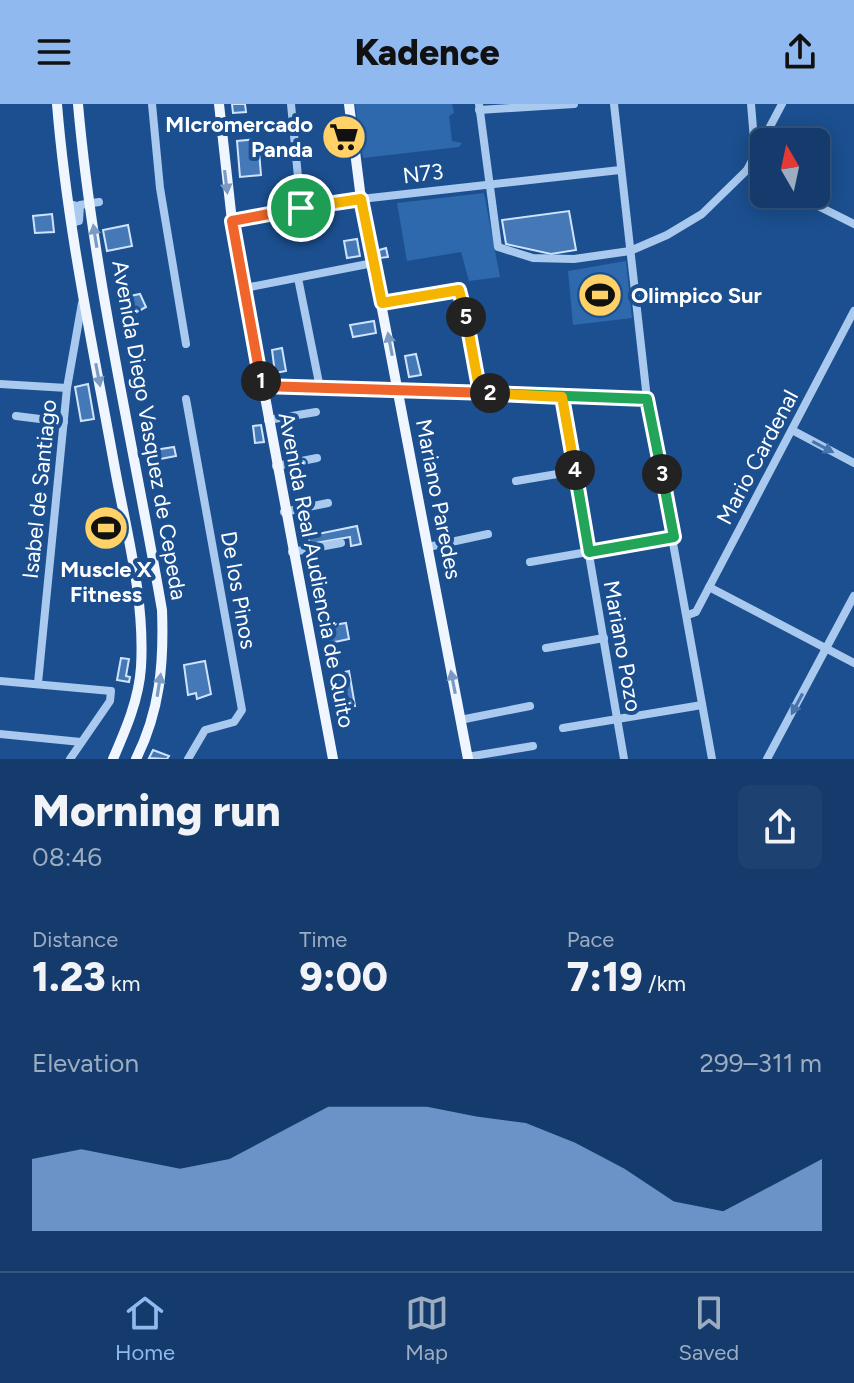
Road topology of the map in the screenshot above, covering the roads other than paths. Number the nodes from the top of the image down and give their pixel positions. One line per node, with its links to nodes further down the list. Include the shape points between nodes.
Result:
1 (57, 104): 21 (main road, Avenida Diego Vasquez de Cepeda)
2 (78, 104): 20 (main road, Avenida Diego Vasquez de Cepeda)
3 (152, 104): 35 (street)
4 (219, 104): 24 (main road, Avenida Real Audiencia de Quito, one-way to 24)
5 (291, 104): 22 (street)
6 (349, 104): 19 (main road, Mariano Paredes)
7 (574, 104): 11 (street)
8 (614, 104): 15 (street)
9 (751, 104): 12 (street)
10 (782, 104): 13 (street)
11 (479, 107): 18 (street)
12 (753, 128)
13 (769, 128)
14 (750, 164): 16 (street)
15 (620, 170): 18 (street, N73); 26 (street)
16 (747, 170): 17 (street); 26 (street, via 702,214)
17 (750, 172)
18 (488, 184): 19 (street, N73); 26 (street, via 496,243 502,251 545,259)
19 (361, 199): 22 (street, N73); 27 (main road, Mariano Paredes)
20 (94, 203): 21 (street, via 80,205 79,221 74,205 74,222 71,203); 33 (main road, Avenida Diego Vasquez de Cepeda, one-way to 20)
21 (67, 204): 30 (main road, Avenida Diego Vasquez de Cepeda)
22 (301, 208): 24 (street, N73)
23 (822, 208): 25 (street)
24 (232, 221): 29 (main road, Avenida Real Audiencia de Quito)
25 (854, 224)
26 (630, 251): 44 (street)
27 (373, 263): 28 (street); 31 (main road, Mariano Paredes)
28 (298, 278): 29 (street); 39 (street)
29 (245, 288): 37 (main road, Avenida Real Audiencia de Quito)
30 (82, 299): 34 (main road, Avenida Diego Vasquez de Cepeda); 38 (street, Isabel de Santiago)
31 (382, 303): 40 (main road, Mariano Paredes, one-way to 31); 41 (street, via 461,291)
32 (854, 311): 49 (street, Mario Cardenal)
33 (112, 335): 34 (street); 50 (main road, Avenida Diego Vasquez de Cepeda)
34 (90, 339): 51 (main road, Avenida Diego Vasquez de Cepeda, one-way to 51)
35 (186, 344)
36 (0, 384): 38 (street)
37 (262, 386): 39 (street); 47 (main road, Avenida Real Audiencia de Quito)
38 (67, 388): 48 (street, Isabel de Santiago)
39 (320, 388): 40 (street)
40 (398, 389): 41 (street); 64 (main road, Mariano Paredes)
41 (480, 393): 42 (street)
42 (562, 397): 44 (street); 55 (street, Mariano Pozo)
43 (186, 399): 89 (street, De los Pinos, via 242,710 234,722 205,730)
44 (647, 399): 62 (street)
45 (316, 412): 47 (street)
46 (16, 416): 48 (street)
47 (268, 420): 54 (main road, Avenida Real Audiencia de Quito)
48 (64, 422): 76 (street, Isabel de Santiago)
49 (792, 430): 53 (street, one-way to 53); 68 (street, Mario Cardenal)
50 (133, 444): 51 (street); 59 (main road, Avenida Diego Vasquez de Cepeda)
51 (111, 448): 60 (main road, Avenida Diego Vasquez de Cepeda)
52 (317, 458): 54 (street)
53 (854, 463)
54 (276, 466): 58 (main road, Avenida Real Audiencia de Quito)
55 (575, 471): 56 (street); 66 (street, Mariano Pozo)
56 (516, 481)
57 (328, 503): 58 (street)
58 (284, 512): 65 (main road, Avenida Real Audiencia de Quito)
59 (146, 515): 60 (street); 88 (main road, Avenida Diego Vasquez de Cepeda, one-way to 59, via 155,715 164,658 162,610)
60 (124, 519): 87 (main road, Avenida Diego Vasquez de Cepeda, via 141,612 141,669 131,715)
61 (488, 534): 64 (street)
62 (674, 537): 66 (street); 70 (street)
63 (341, 543): 65 (street)
64 (428, 547): 79 (main road, Mariano Paredes, one-way to 64)
65 (292, 552): 90 (main road, Avenida Real Audiencia de Quito)
66 (589, 552): 67 (street); 71 (street, Mariano Pozo)
67 (530, 562)
68 (709, 587): 70 (street, Mario Cardenal, via 696,612); 73 (street)
69 (854, 596): 73 (street)
70 (688, 615): 77 (street)
71 (604, 638): 72 (street); 80 (street, Mariano Pozo)
72 (546, 648)
73 (826, 648): 74 (street); 93 (street, one-way to 93)
74 (854, 663)
75 (0, 681): 76 (street)
76 (38, 683): 83 (street, via 111,691 110,701)
77 (702, 705): 80 (street); 92 (street)
78 (530, 706): 79 (street)
79 (462, 719): 85 (main road, Mariano Paredes)
80 (618, 720): 81 (street); 91 (street, Mariano Pozo)
81 (563, 728)
82 (0, 734): 83 (street)
83 (81, 742): 86 (street)
84 (533, 746): 85 (street)
85 (467, 758)
86 (70, 759)
87 (113, 759)
88 (136, 759)
89 (188, 759)
90 (333, 759)
91 (624, 759)
92 (712, 759)
93 (767, 759)

